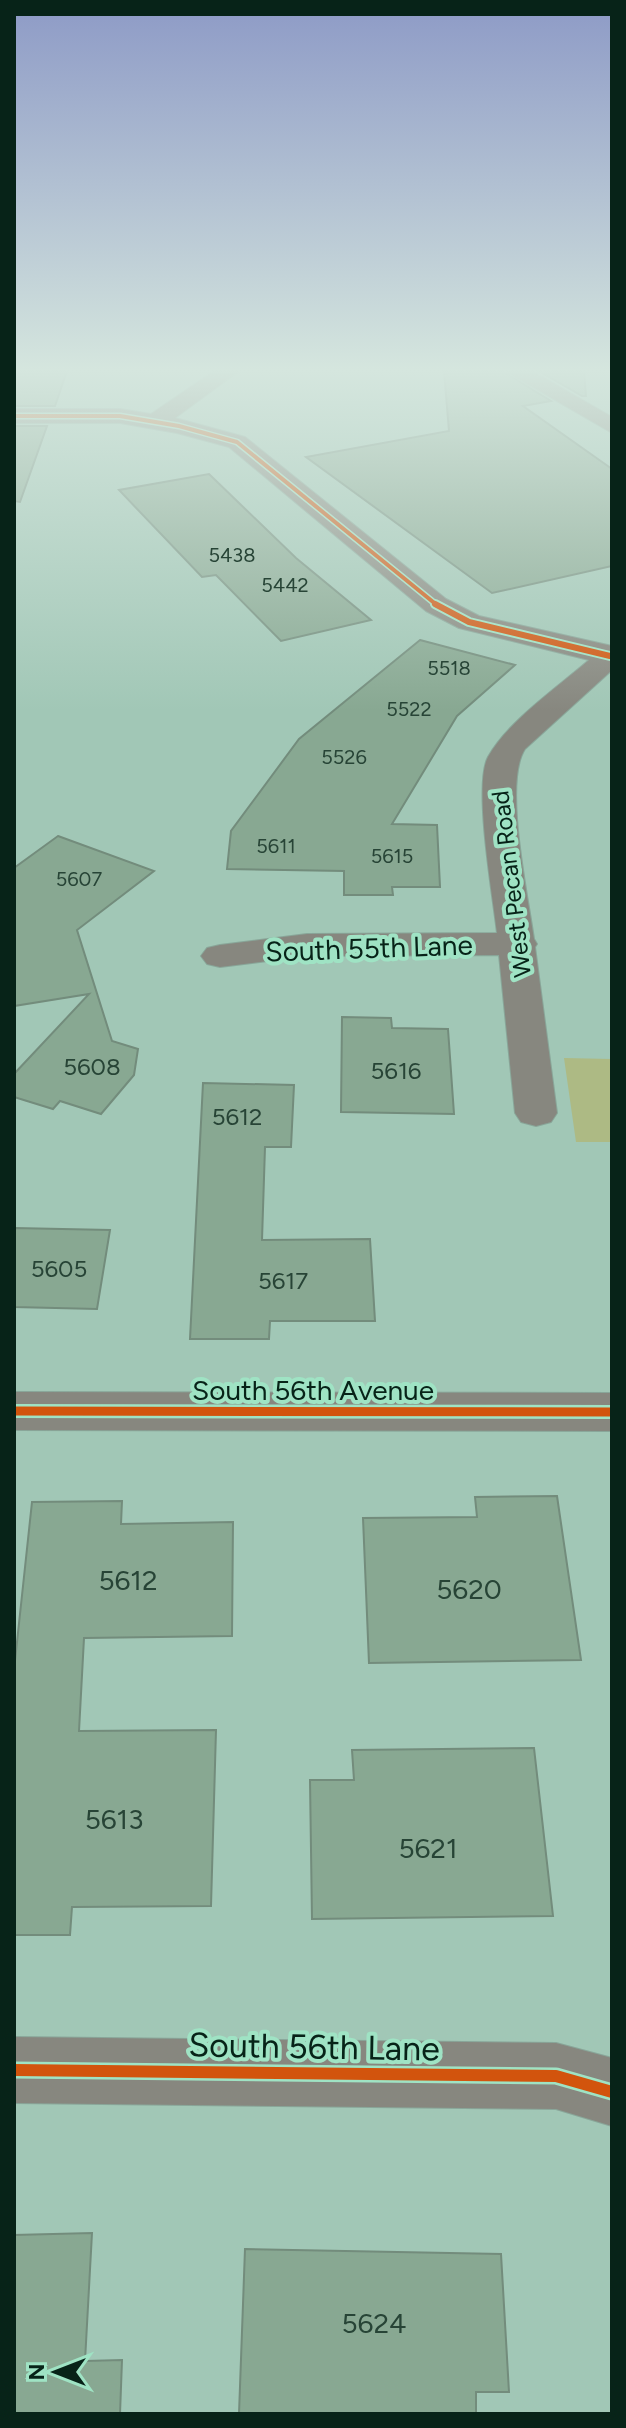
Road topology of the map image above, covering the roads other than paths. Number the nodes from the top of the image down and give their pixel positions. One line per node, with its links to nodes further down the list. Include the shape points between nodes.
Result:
1 (289, 484): 2 (street, via 436,605 469,622)
2 (611, 655): 3 (street, West Pecan Road, via 513,743 502,760 498,787)
3 (519, 944): 4 (street, South 55th Lane, via 307,945); 5 (street, West Pecan Road)
4 (220, 956)
5 (536, 1113)
6 (14, 1411): 7 (street, South 56th Avenue)
7 (612, 1412)
8 (14, 2070): 9 (street, South 56th Lane, via 556,2076)
9 (612, 2092)

